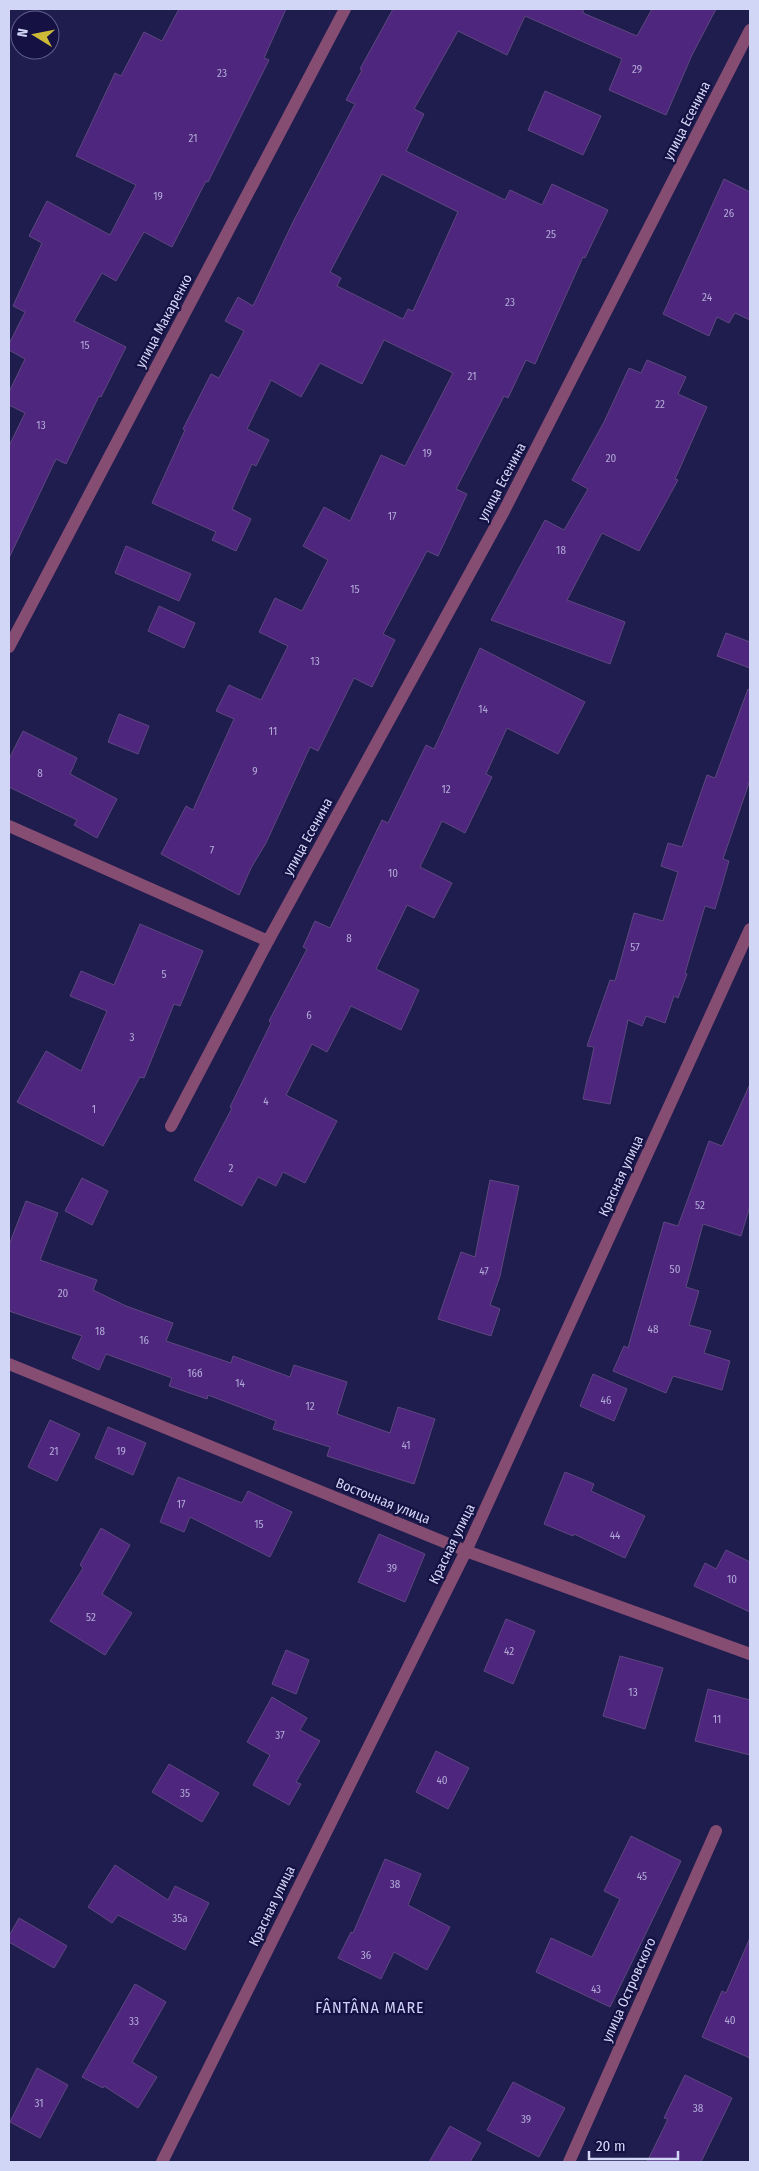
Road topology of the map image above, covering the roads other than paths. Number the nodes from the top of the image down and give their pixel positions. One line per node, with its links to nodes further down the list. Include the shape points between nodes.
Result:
1 (345, 9): 3 (street, улица Макаренко)
2 (750, 30): 6 (street, улица Есенина, via 504,510)
3 (9, 647)
4 (9, 826): 6 (street)
5 (750, 929): 9 (street, Красная улица)
6 (268, 941): 7 (street, улица Есенина)
7 (171, 1126)
8 (9, 1364): 9 (street, Восточная улица)
9 (466, 1551): 10 (street, Восточная улица); 12 (street, Красная улица)
10 (750, 1654)
11 (716, 1831): 13 (street, улица Островского)
12 (162, 2162)
13 (569, 2162)

